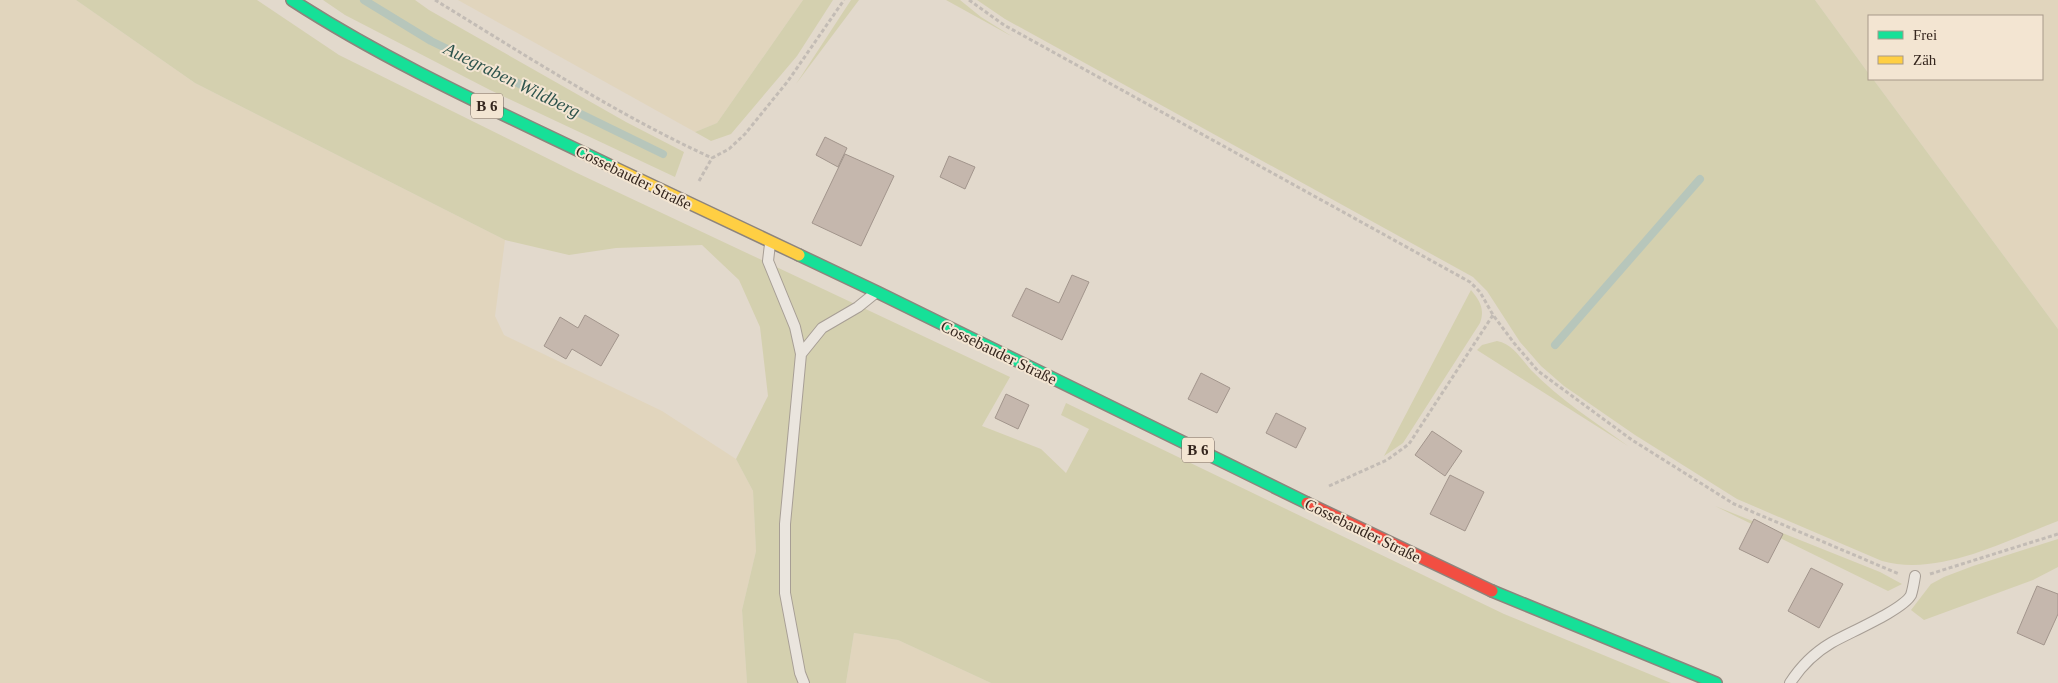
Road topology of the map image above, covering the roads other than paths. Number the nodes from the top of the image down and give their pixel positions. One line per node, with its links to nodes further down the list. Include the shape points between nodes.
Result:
1 (292, 0): 2 (main road, Cossebauder Straße / B 6, via 337,29 412,69)
2 (770, 242): 3 (main road, Cossebauder Straße / B 6); 4 (lane, via 768,261 795,327)
3 (877, 292): 4 (lane, via 822,328); 7 (main road, Cossebauder Straße / B 6, via 1405,551 1512,600)
4 (801, 354): 6 (lane, via 785,524 785,593)
5 (1915, 576): 8 (lane, via 1911,596 1894,610 1811,657)
6 (804, 683)
7 (1716, 683)
8 (1790, 683)

